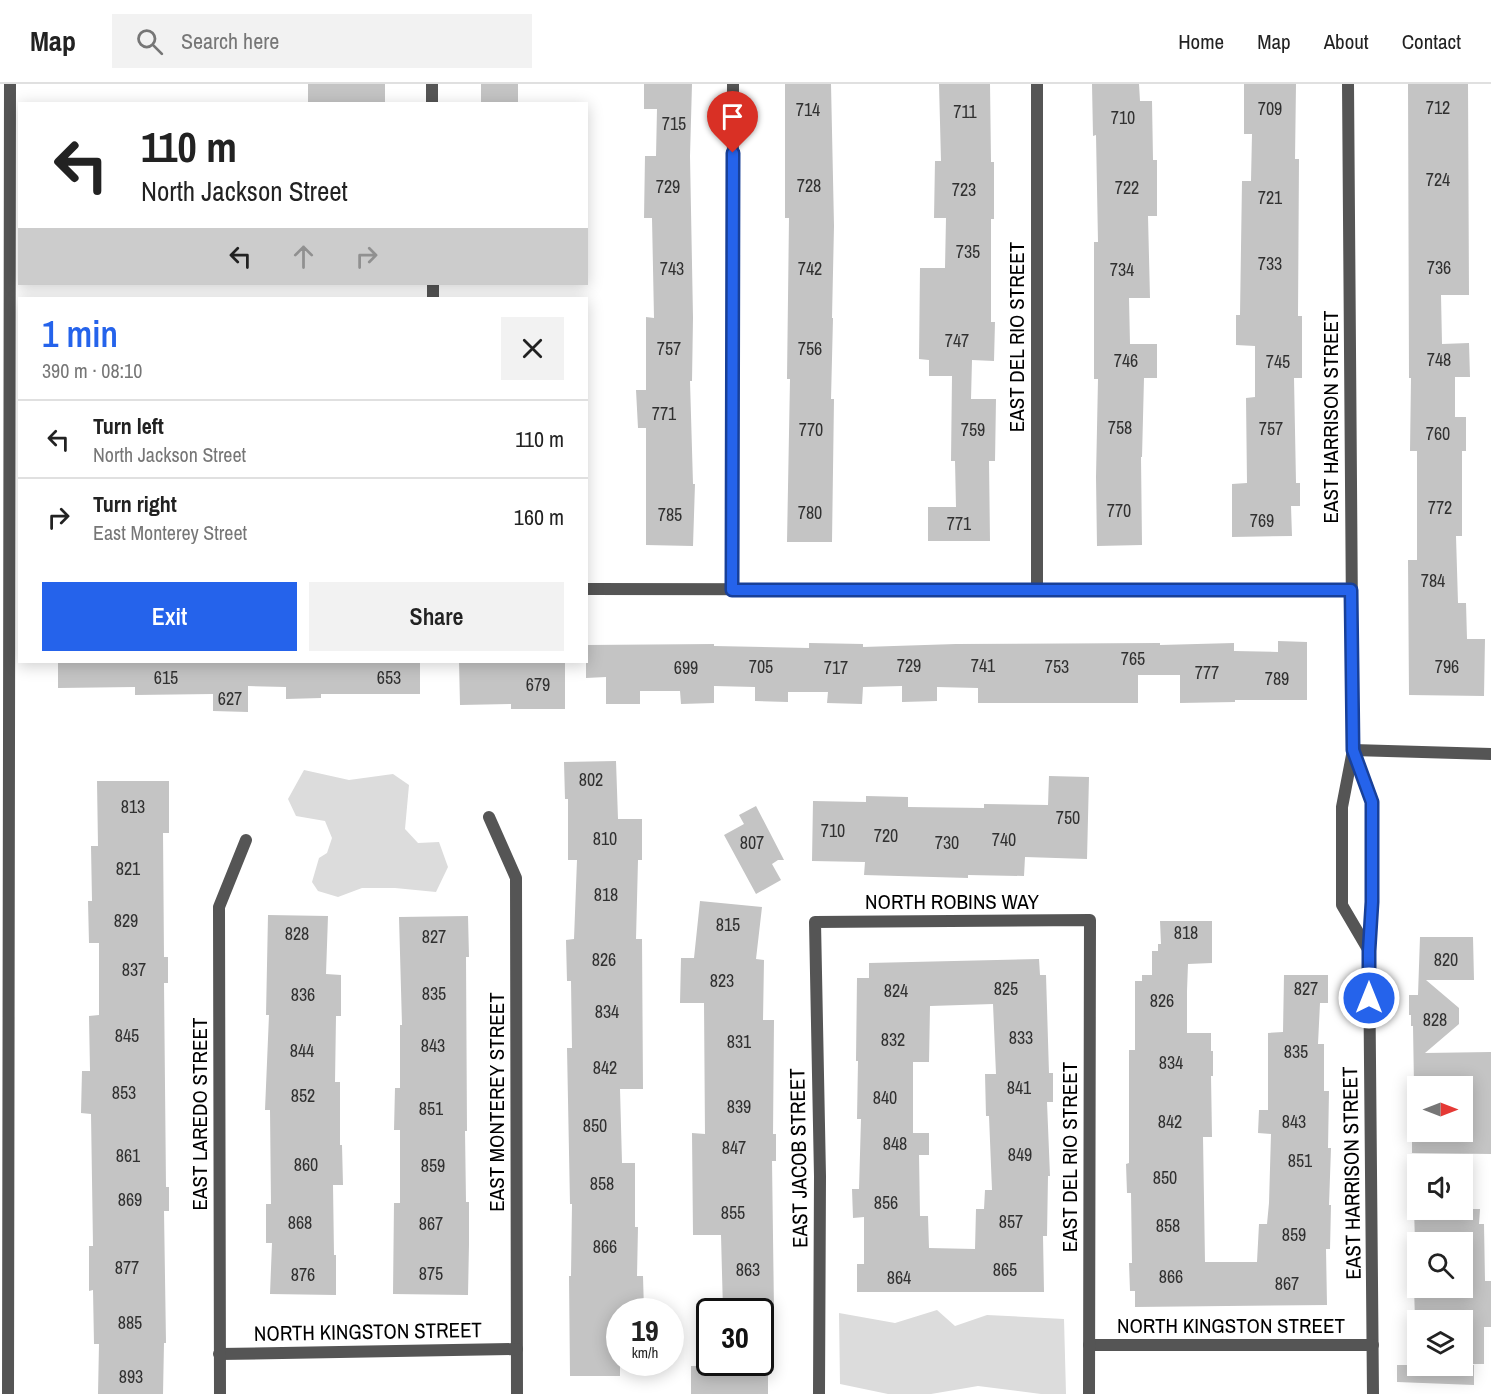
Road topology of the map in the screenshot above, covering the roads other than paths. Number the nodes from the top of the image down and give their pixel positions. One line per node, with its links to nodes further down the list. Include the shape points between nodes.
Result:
1 (10, 84): 7 (street)
2 (432, 84): 6 (street)
3 (733, 84): 9 (street)
4 (1037, 84): 10 (street, EAST DEL RIO STREET)
5 (1348, 84): 11 (street, EAST HARRISON STREET)
6 (432, 102)
7 (15, 588): 14 (street)
8 (588, 589): 9 (street)
9 (732, 590): 10 (street)
10 (1037, 590): 11 (street)
11 (1351, 590): 12 (street, EAST HARRISON STREET)
12 (1353, 750): 13 (street); 19 (street, EAST HARRISON STREET, via 1372,802); 19 (street, EAST HARRISON STREET, via 1342,807 1342,905)
13 (1491, 754)
14 (4, 761): 24 (street)
15 (489, 817): 22 (street, EAST MONTEREY STREET, via 516,878)
16 (246, 840): 23 (street, EAST LAREDO STREET, via 219,907)
17 (1090, 920): 18 (street, NORTH ROBINS WAY); 21 (street, EAST DEL RIO STREET)
18 (815, 922): 27 (street, EAST JACOB STREET)
19 (1369, 951): 20 (street, EAST HARRISON STREET)
20 (1373, 1345): 21 (street, NORTH KINGSTON STREET); 29 (street, EAST HARRISON STREET)
21 (1089, 1346): 28 (street, EAST DEL RIO STREET)
22 (517, 1349): 23 (street, NORTH KINGSTON STREET); 26 (street, EAST MONTEREY STREET)
23 (219, 1354): 25 (street, EAST LAREDO STREET)
24 (8, 1394)
25 (220, 1394)
26 (517, 1394)
27 (819, 1394)
28 (1089, 1394)
29 (1373, 1394)

